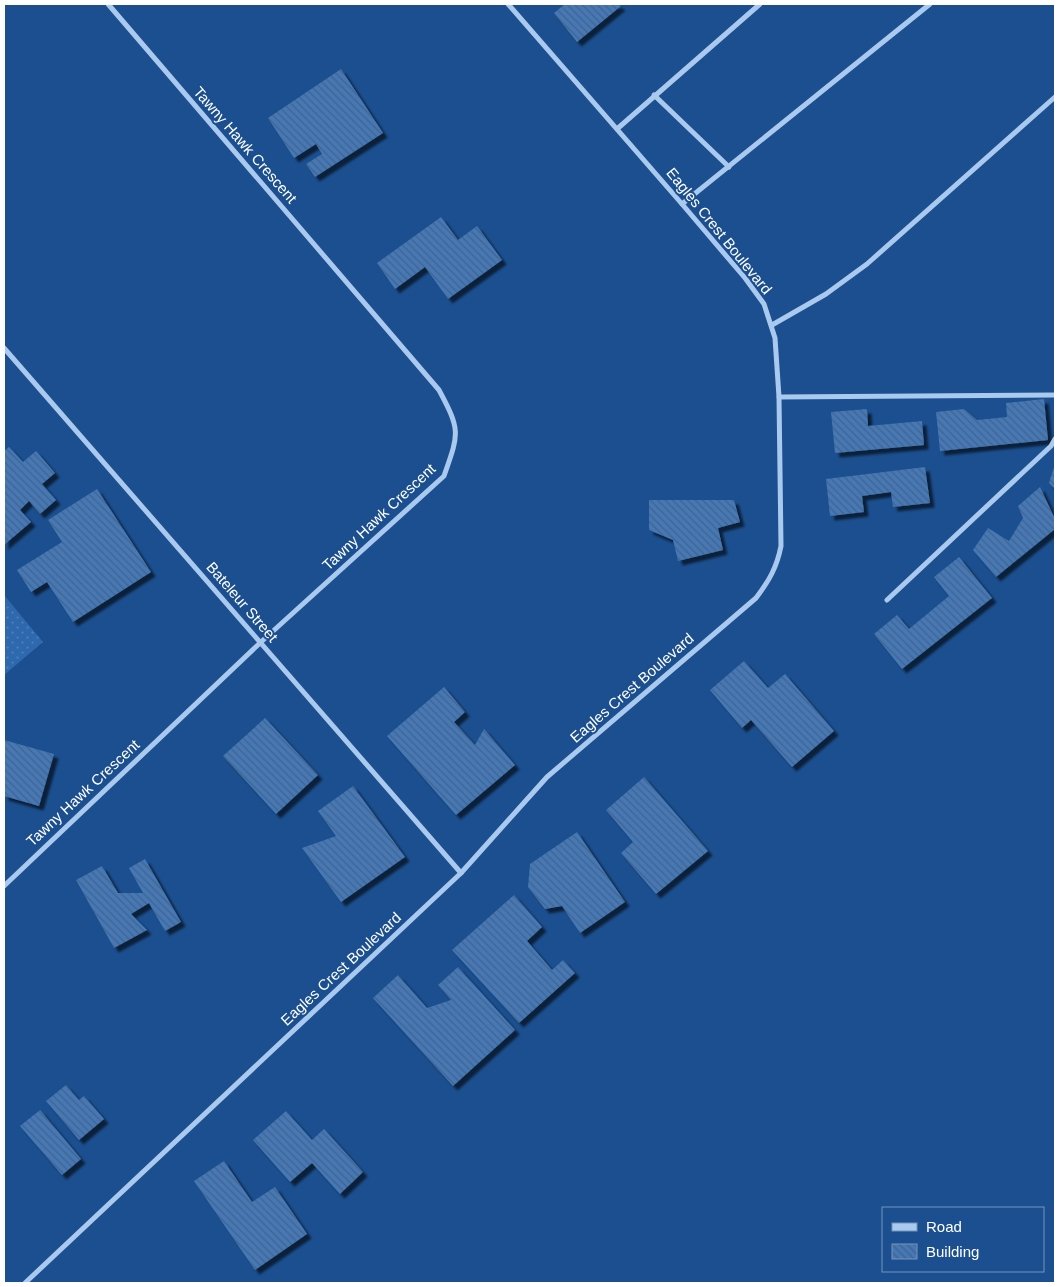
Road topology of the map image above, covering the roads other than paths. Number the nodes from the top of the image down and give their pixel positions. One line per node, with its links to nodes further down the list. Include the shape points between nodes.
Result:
1 (108, 4): 16 (street, Tawny Hawk Crescent, via 439,390 456,428 457,444 444,476)
2 (508, 4): 7 (street, Eagles Crest Boulevard)
3 (760, 4): 5 (street)
4 (930, 4): 8 (street)
5 (654, 95): 7 (street); 8 (street)
6 (1055, 97): 10 (street, via 867,264 826,294)
7 (617, 129): 9 (street, Eagles Crest Boulevard)
8 (729, 168): 9 (street)
9 (682, 204): 10 (street, Eagles Crest Boulevard, via 745,278 764,304)
10 (772, 325): 13 (street, Eagles Crest Boulevard)
11 (4, 348): 16 (street, Bateleur Street)
12 (1055, 395): 13 (street)
13 (779, 397): 17 (street, Eagles Crest Boulevard, via 782,546 770,580 756,598 547,777)
14 (1055, 439): 15 (street)
15 (888, 600)
16 (261, 642): 17 (street, Bateleur Street); 18 (street, Tawny Hawk Crescent)
17 (461, 873): 19 (street, Eagles Crest Boulevard)
18 (4, 886)
19 (25, 1283)

